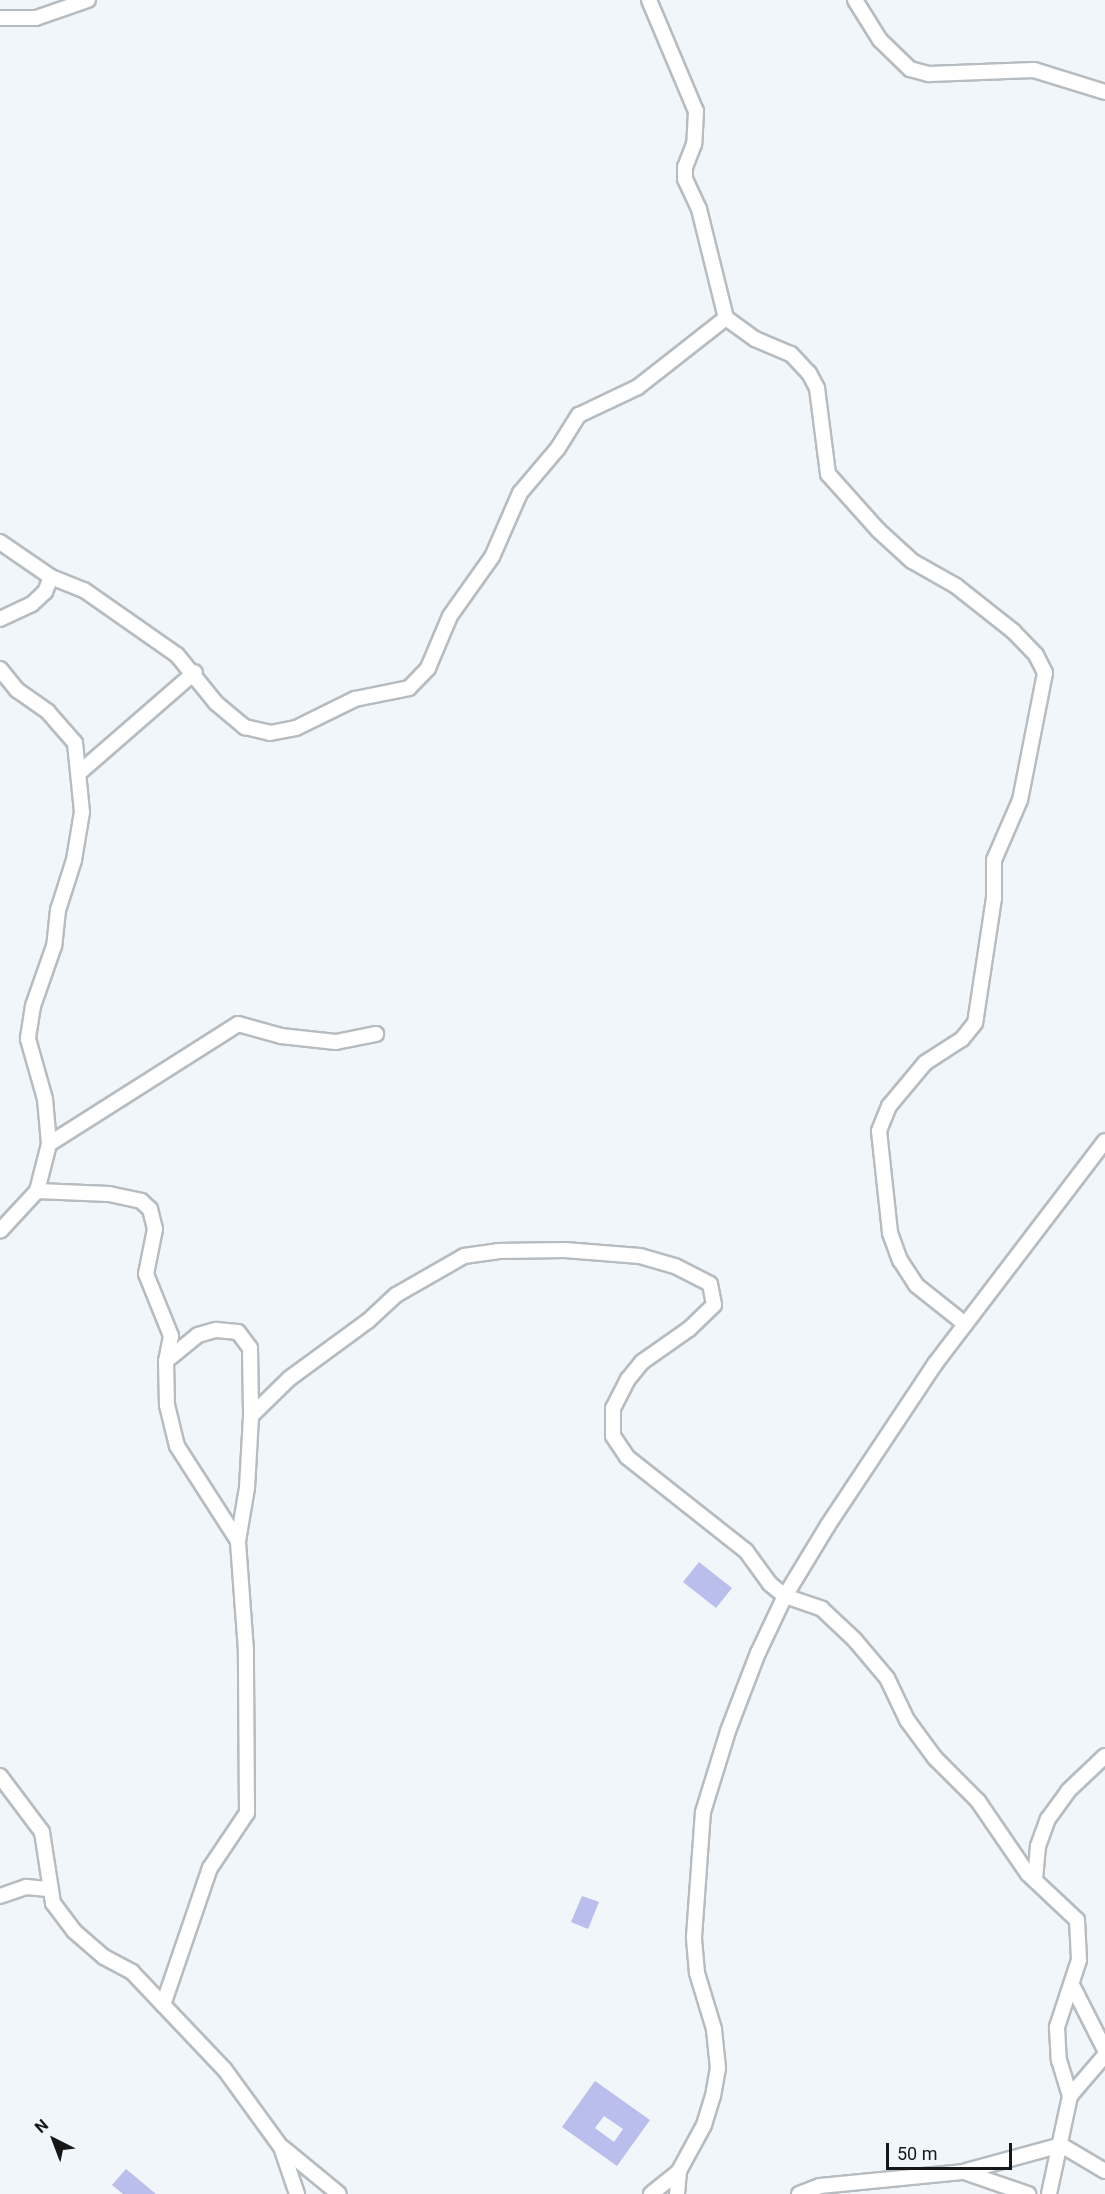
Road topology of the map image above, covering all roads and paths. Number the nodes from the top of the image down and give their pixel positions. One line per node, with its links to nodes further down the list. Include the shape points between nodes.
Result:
1 (88, 0): 4 (street, via 36,18)
2 (649, 0): 6 (street, via 696,111 694,144 685,179 699,209)
3 (855, 0): 5 (street, via 880,40 910,69 930,74 1034,70)
4 (0, 18)
5 (1105, 92)
6 (726, 318): 11 (street, via 638,387 579,415 558,448 520,493 492,557 450,616 428,668 409,688 355,699 296,728 270,733 245,728 216,703); 18 (street, via 755,339 791,354 809,373 816,388 828,474 878,530 912,561 956,586 1013,631 1036,655 1045,674 1020,800 994,860 994,897 975,1023 962,1039 925,1063 889,1106 879,1131 890,1233 900,1260 916,1285)
7 (0, 542): 8 (street)
8 (51, 577): 9 (street, via 45,592 32,604); 11 (street, via 84,590)
9 (0, 619)
10 (0, 669): 12 (street, via 17,690 63,727 75,743)
11 (195, 672): 12 (street)
12 (80, 772): 15 (street, via 82,812 74,860 58,910 54,946 33,1006 28,1039 45,1098)
13 (376, 1034): 15 (street, via 336,1042 281,1036 238,1024)
14 (1105, 1141): 18 (street)
15 (49, 1144): 16 (street)
16 (37, 1191): 17 (street); 19 (street, via 109,1194 141,1201 150,1209 155,1229 146,1274 171,1336)
17 (0, 1231)
18 (965, 1324): 22 (street, via 828,1525)
19 (166, 1361): 20 (street, via 198,1335 216,1330 238,1332 250,1348); 21 (street, via 167,1405 177,1446)
20 (251, 1416): 21 (street, via 247,1488); 22 (street, via 290,1378 368,1321 396,1295 464,1256 565,1250 640,1256 675,1266 710,1284 714,1305 689,1329 642,1362 628,1379 613,1408 613,1436 627,1456 746,1551 770,1584)
21 (238, 1541): 29 (street, via 246,1651 247,1813 210,1868)
22 (785, 1596): 25 (street, via 822,1610 854,1639 886,1678 907,1720 935,1758 978,1801); 35 (street, via 728,1731 703,1812 694,1936 697,1973 714,2029 718,2068 704,2125)
23 (1105, 1756): 25 (street, via 1068,1791 1048,1819 1038,1846)
24 (0, 1776): 26 (street, via 42,1832)
25 (1035, 1880): 28 (street, via 1077,1920 1079,1960)
26 (48, 1889): 27 (street, via 26,1887); 29 (street, via 53,1903 74,1931 104,1957 132,1972)
27 (0, 1896)
28 (1072, 1985): 30 (street); 32 (street, via 1057,2027 1059,2060)
29 (163, 2005): 34 (street, via 225,2070)
30 (1105, 2050)
31 (1105, 2055): 32 (street)
32 (1070, 2096): 33 (street)
33 (1060, 2145): 36 (street); 37 (street); 44 (street)
34 (281, 2147): 38 (street); 39 (street)
35 (679, 2171): 40 (street); 41 (street)
36 (1105, 2171)
37 (964, 2172): 42 (street, via 820,2186); 43 (street)
38 (297, 2194)
39 (339, 2194)
40 (651, 2194)
41 (677, 2194)
42 (799, 2194)
43 (1028, 2194)
44 (1049, 2194)

